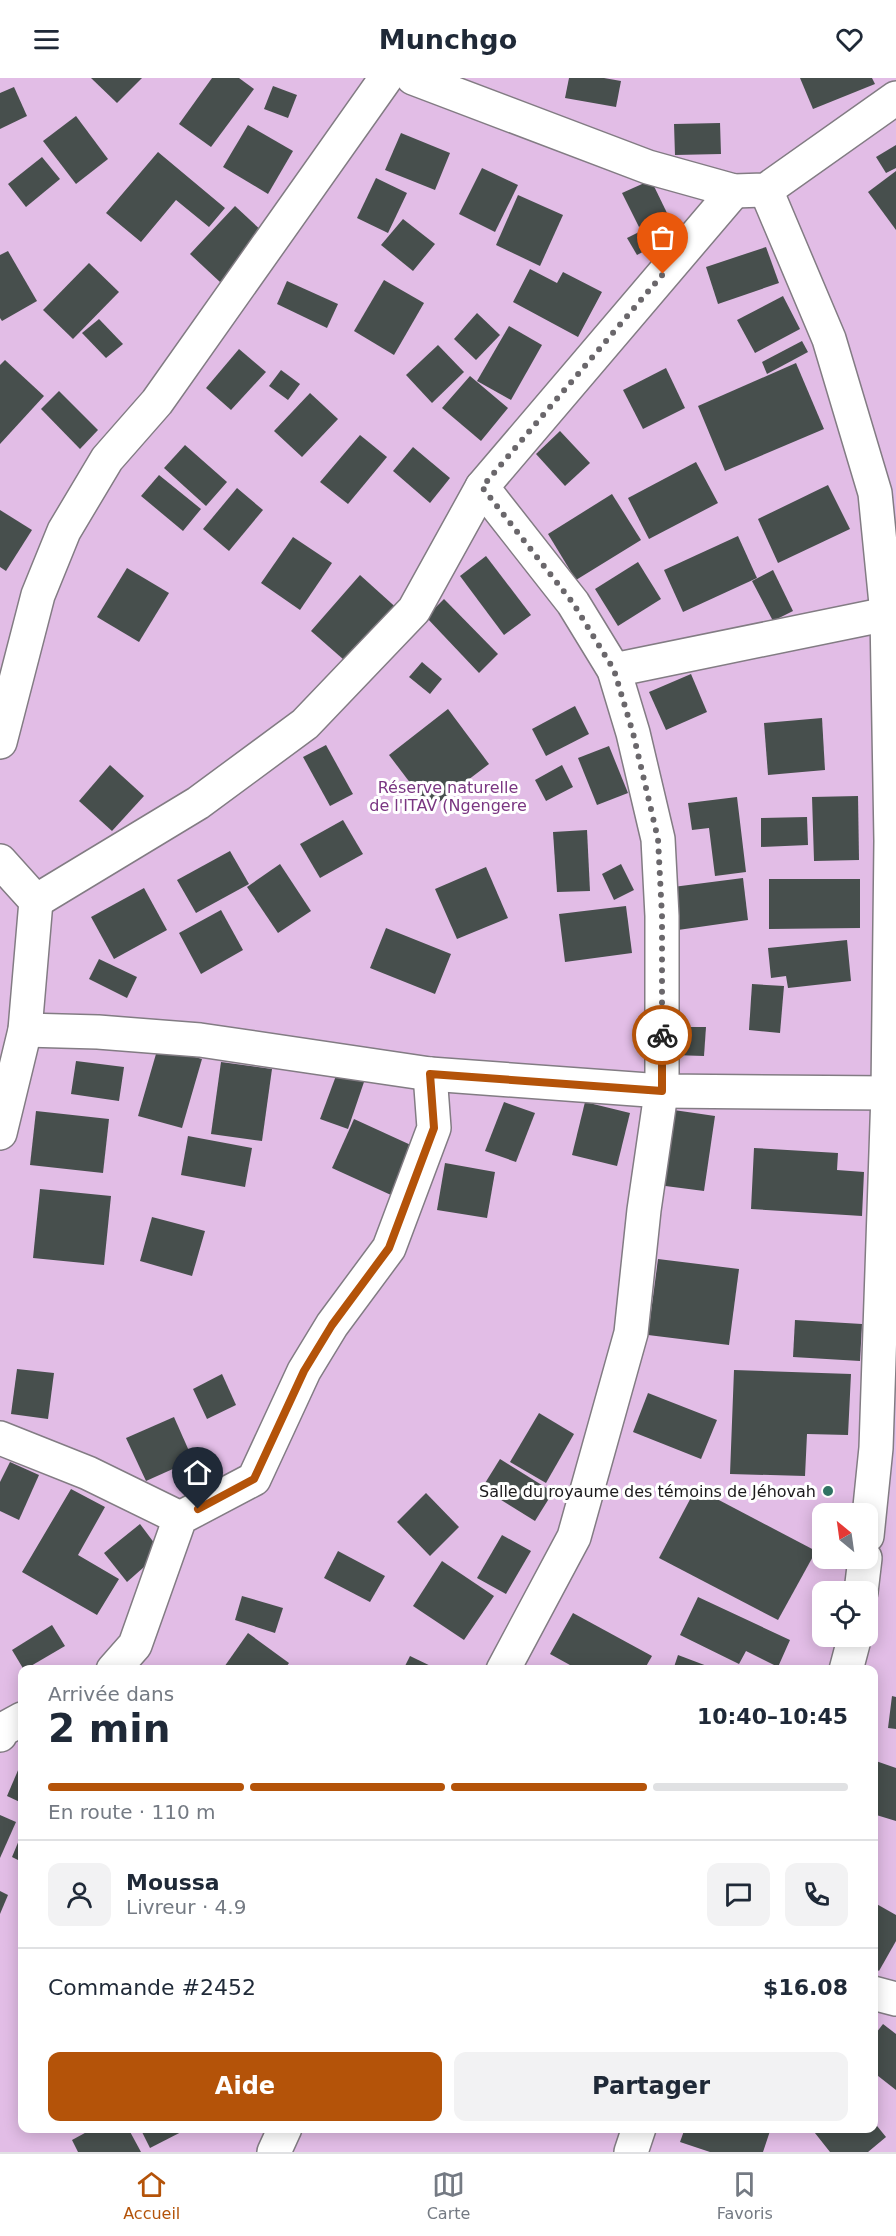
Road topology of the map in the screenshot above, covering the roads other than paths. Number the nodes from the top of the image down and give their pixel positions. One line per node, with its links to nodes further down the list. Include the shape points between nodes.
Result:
1 (387, 78): 9 (street, via 157,402 107,459 64,531 38,595)
2 (413, 78): 5 (street, via 648,167)
3 (896, 98): 4 (street)
4 (766, 190): 5 (street); 7 (street, via 830,339 875,493)
5 (734, 191): 6 (street)
6 (482, 487): 8 (street, via 573,603); 12 (street, via 414,610 305,724 198,803)
7 (887, 614): 8 (street); 10 (street)
8 (614, 670): 15 (street, via 658,839)
9 (0, 742)
10 (893, 841): 16 (street)
11 (0, 861): 12 (street)
12 (36, 901): 13 (street)
13 (25, 1030): 14 (street, via 200,1040); 17 (street)
14 (430, 1074): 15 (street); 21 (street, via 434,1128 389,1248 332,1325 304,1371 254,1479)
15 (662, 1091): 16 (street); 24 (street, via 631,1333 603,1438 574,1537)
16 (888, 1093): 19 (street)
17 (0, 1133)
18 (0, 1438): 21 (street, via 88,1473)
19 (886, 1447): 20 (street)
20 (874, 1503)
21 (180, 1518): 23 (street, via 135,1645)
22 (852, 1647): 25 (street)
23 (117, 1665)
24 (506, 1665)
25 (847, 1665)
26 (878, 1994): 27 (street)
27 (896, 1999)
28 (283, 2133): 30 (street)
29 (637, 2133): 31 (street)
30 (274, 2152)
31 (631, 2152)

